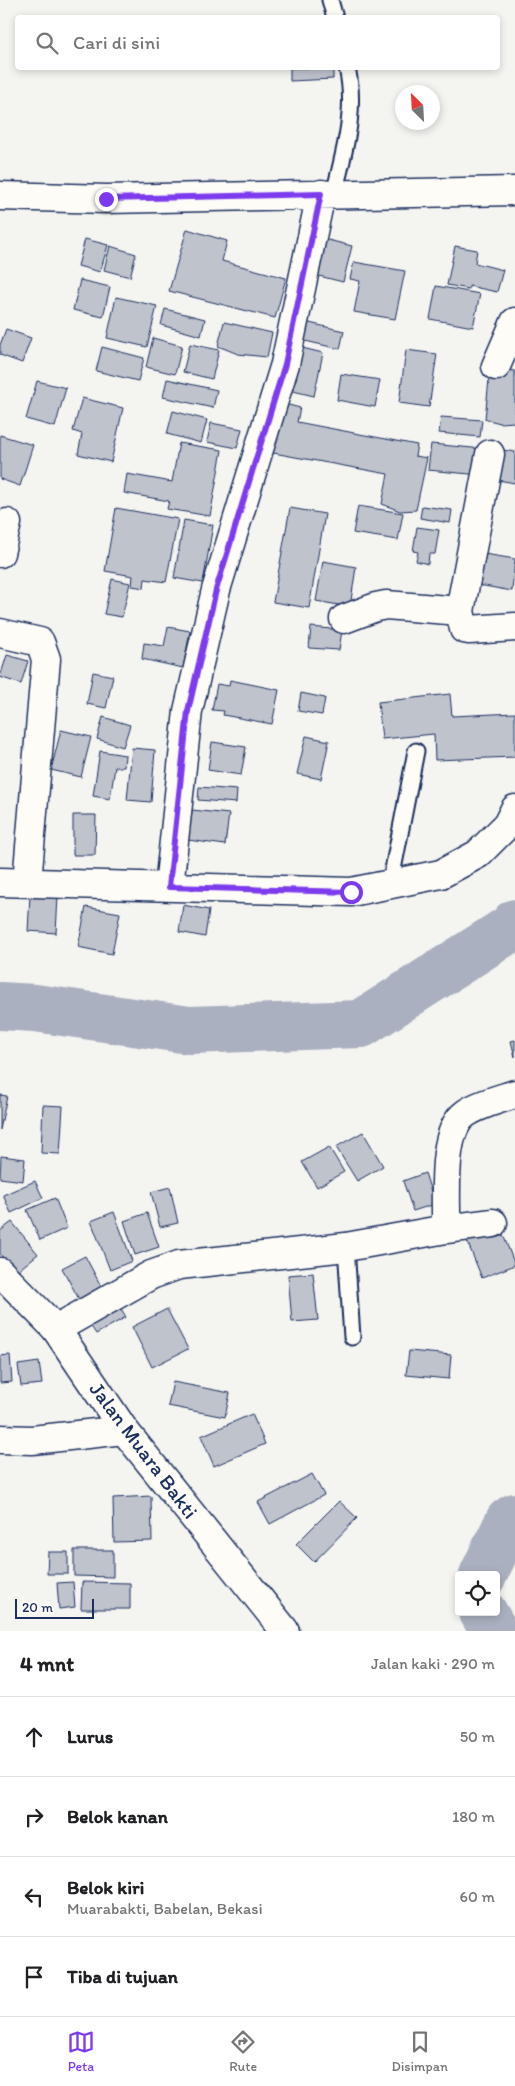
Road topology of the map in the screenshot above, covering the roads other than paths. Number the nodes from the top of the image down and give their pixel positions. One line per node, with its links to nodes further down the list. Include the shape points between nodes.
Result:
1 (330, 0): 2 (lane)
2 (334, 15)
3 (347, 70): 5 (lane, via 351,85 350,126)
4 (515, 191): 5 (street)
5 (328, 194): 6 (street, via 106,199); 21 (street, via 285,364 216,590 188,711)
6 (0, 196)
7 (515, 322): 8 (street)
8 (496, 366)
9 (490, 454): 12 (street)
10 (7, 523): 11 (street)
11 (0, 553)
12 (460, 611): 13 (street, via 386,605); 14 (street, via 464,629)
13 (344, 619)
14 (515, 627)
15 (0, 633): 19 (street, via 40,642 46,659)
16 (416, 751): 20 (lane)
17 (515, 809): 20 (street, via 507,825 478,854 441,874)
18 (0, 882): 19 (street)
19 (27, 882): 21 (street)
20 (390, 885): 21 (street, via 351,892)
21 (169, 887)
22 (515, 1094): 24 (street, via 465,1114 456,1124 449,1142)
23 (493, 1223): 24 (street)
24 (446, 1229): 25 (street)
25 (346, 1247): 27 (street, via 179,1265 162,1270); 28 (lane)
26 (0, 1272): 27 (street, Jalan Muara Bakti)
27 (56, 1329): 29 (street, Jalan Muara Bakti)
28 (352, 1337)
29 (124, 1430): 30 (street, via 32,1440); 31 (street, Jalan Muara Bakti)
30 (0, 1439)
31 (285, 1631)

